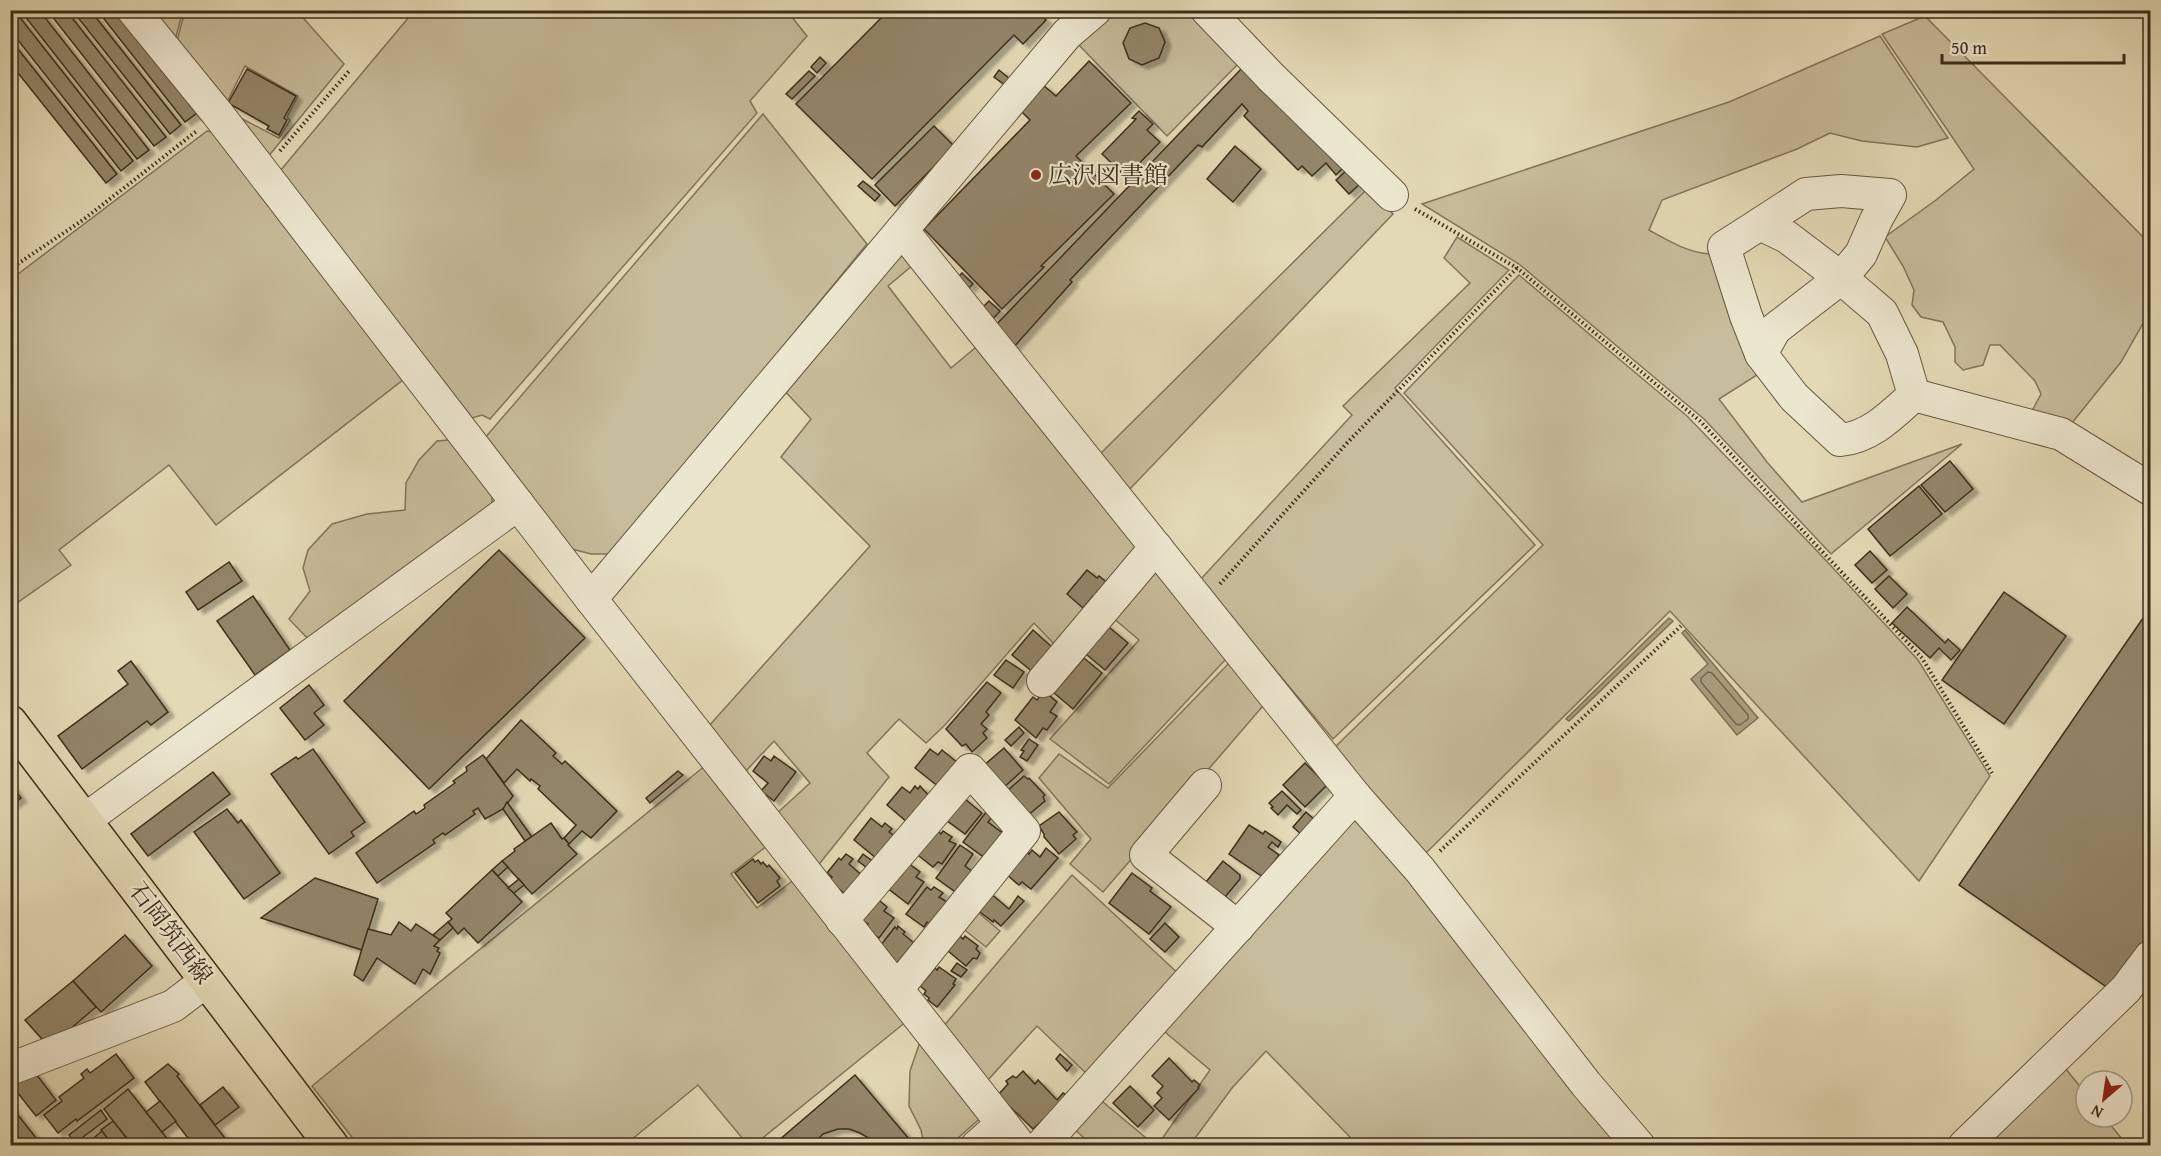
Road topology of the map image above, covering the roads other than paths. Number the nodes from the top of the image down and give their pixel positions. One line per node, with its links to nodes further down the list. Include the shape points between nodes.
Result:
1 (134, 10): 11 (street)
2 (1095, 10): 6 (street, via 1067,34)
3 (1207, 10): 4 (street)
4 (1392, 195)
5 (1760, 224): 7 (street, via 1787,237); 7 (street, via 1806,194 1842,191 1890,195 1861,254); 8 (street, via 1724,247)
6 (902, 230): 12 (street); 13 (street)
7 (1841, 278): 8 (street, via 1775,329); 9 (street, via 1882,313 1902,354)
8 (1761, 354): 9 (street, via 1794,397 1840,440 1854,439 1885,421)
9 (1914, 395): 10 (street, via 2061,434)
10 (2151, 489)
11 (518, 504): 13 (street); 18 (street)
12 (1156, 547): 14 (street); 17 (street)
13 (591, 598): 19 (street)
14 (1043, 681)
15 (10, 722): 18 (main road, 石岡筑西線)
16 (1205, 785): 20 (street, via 1146,855)
17 (1355, 796): 20 (street); 29 (street, via 1420,870)
18 (86, 819): 22 (main road, 石岡筑西線)
19 (842, 920): 23 (street); 23 (street, via 970,770 1024,831)
20 (1238, 927): 28 (street)
21 (2151, 957): 30 (street, via 2126,989)
22 (206, 981): 24 (street, via 173,1006); 26 (main road, 石岡筑西線)
23 (897, 989): 25 (street)
24 (10, 1069)
25 (1011, 1135): 27 (street)
26 (332, 1146)
27 (977, 1146)
28 (1041, 1146)
29 (1639, 1146)
30 (1964, 1146)

